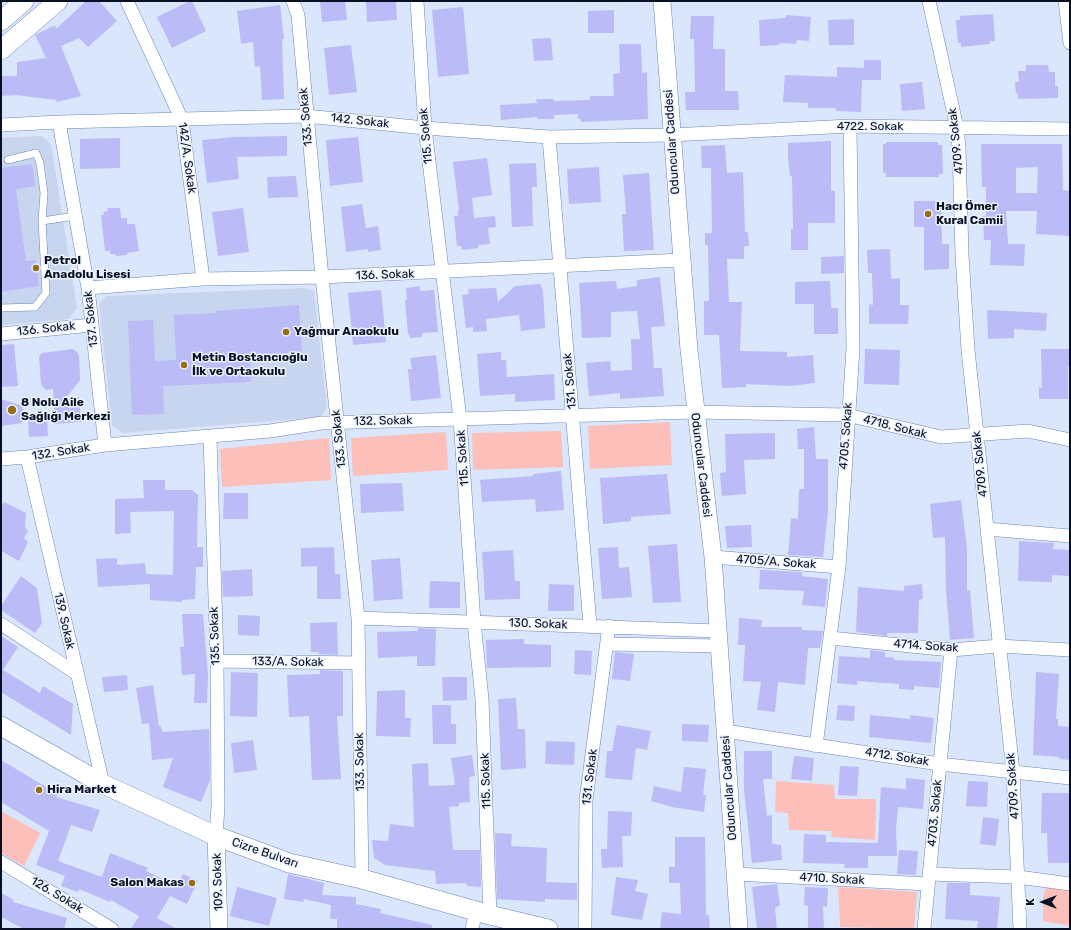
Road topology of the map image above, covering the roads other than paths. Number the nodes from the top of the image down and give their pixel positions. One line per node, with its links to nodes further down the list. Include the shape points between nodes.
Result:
1 (24, 1): 9 (main road)
2 (58, 1): 11 (main road)
3 (126, 1): 13 (street, 142/A. Sokak)
4 (293, 1): 12 (street, 133. Sokak, via 298,15)
5 (417, 1): 17 (street, 115. Sokak)
6 (662, 1): 20 (street, Oduncular Caddesi)
7 (929, 1): 18 (street, 4709. Sokak)
8 (1065, 1): 10 (street)
9 (1, 21)
10 (1070, 42)
11 (1, 50)
12 (306, 116): 13 (street, 142. Sokak); 17 (street, 142. Sokak); 28 (street, 133. Sokak)
13 (182, 120): 14 (street, 142. Sokak); 29 (street, 142/A. Sokak)
14 (58, 122): 15 (street, 142. Sokak); 23 (street, 137. Sokak)
15 (1, 126)
16 (850, 126): 18 (street, 4722. Sokak); 20 (street, 4722. Sokak); 35 (street, 4705. Sokak, via 853,348)
17 (425, 128): 21 (street, 142. Sokak); 27 (street, 115. Sokak)
18 (957, 128): 19 (street, 4722. Sokak); 39 (street, 4709. Sokak, via 962,263)
19 (1070, 129)
20 (671, 135): 21 (street, 142. Sokak); 25 (street, Oduncular Caddesi)
21 (549, 137): 26 (street, 131. Sokak)
22 (8, 160): 24 (lane, via 36,153 44,193)
23 (75, 216): 24 (lane); 30 (street, 137. Sokak)
24 (42, 221): 31 (lane, via 46,294 35,307)
25 (682, 260): 26 (street, 136. Sokak); 34 (street, Oduncular Caddesi)
26 (561, 267): 27 (street, 136. Sokak); 36 (street, 131. Sokak)
27 (442, 273): 28 (street, 136. Sokak); 37 (street, 115. Sokak)
28 (322, 278): 29 (street, 136. Sokak); 38 (street, 133. Sokak)
29 (203, 279): 30 (street, 136. Sokak)
30 (88, 288): 32 (street, 137. Sokak)
31 (1, 308)
32 (92, 325): 33 (street, 136. Sokak); 42 (street, 137. Sokak)
33 (1, 334)
34 (695, 412): 35 (street, 4718. Sokak); 36 (street, 132. Sokak); 47 (street, Oduncular Caddesi)
35 (847, 415): 39 (street, 4718. Sokak, via 940,437); 48 (street, 4705. Sokak)
36 (573, 416): 37 (street, 132. Sokak); 52 (street, 131. Sokak)
37 (460, 419): 38 (street, 132. Sokak); 50 (street, 115. Sokak)
38 (338, 422): 40 (street, 132. Sokak); 49 (street, 133. Sokak)
39 (977, 436): 41 (street, 4718. Sokak, via 1028,431); 45 (street, 4709. Sokak)
40 (210, 437): 42 (street, 132. Sokak); 60 (street, 135. Sokak, via 212,568)
41 (1070, 440)
42 (105, 445): 43 (street, 132. Sokak)
43 (27, 457): 44 (street, 132. Sokak); 62 (street, 139. Sokak)
44 (1, 459)
45 (987, 529): 46 (street); 57 (street, 4709. Sokak)
46 (1070, 536)
47 (713, 557): 48 (street, 4705/A. Sokak); 55 (street, Oduncular Caddesi)
48 (839, 567): 54 (street, 4705. Sokak)
49 (358, 618): 50 (street, 130. Sokak); 61 (street, 133. Sokak)
50 (474, 622): 52 (street, 130. Sokak); 77 (street, 115. Sokak, via 482,700)
51 (1, 624): 62 (street)
52 (590, 626): 53 (street, 130. Sokak)
53 (609, 626): 55 (street, 130. Sokak); 56 (street, 131. Sokak)
54 (830, 638): 58 (street, 4714. Sokak); 65 (street, 4705. Sokak)
55 (718, 639): 56 (street); 64 (street, Oduncular Caddesi)
56 (607, 644): 81 (street, 131. Sokak, via 586,800)
57 (999, 646): 58 (street, 4714. Sokak); 59 (street, 4714. Sokak); 67 (street, 4709. Sokak)
58 (951, 650): 66 (street, 4703. Sokak)
59 (1070, 650)
60 (217, 661): 61 (street, 133/A. Sokak); 70 (street, 135. Sokak)
61 (359, 663): 74 (street, 133. Sokak)
62 (76, 673): 69 (street, 139. Sokak)
63 (1, 726): 69 (main road, Cizre Bulvarı)
64 (725, 731): 65 (street, 4712. Sokak); 72 (street, Oduncular Caddesi)
65 (816, 746): 66 (street, 4712. Sokak)
66 (939, 764): 67 (street, 4712. Sokak); 75 (street, 4703. Sokak)
67 (1013, 772): 68 (street, 4712. Sokak); 73 (street, 4709. Sokak)
68 (1070, 778)
69 (103, 784): 70 (main road, Cizre Bulvarı)
70 (216, 836): 74 (main road, Cizre Bulvarı, via 289,863); 79 (street, 109. Sokak)
71 (1, 862): 78 (street, 126. Sokak)
72 (735, 874): 75 (street, 4710. Sokak); 82 (street, Oduncular Caddesi)
73 (1018, 877): 75 (street, 4710. Sokak); 76 (street, 4710. Sokak); 84 (street, 4709. Sokak)
74 (362, 879): 77 (main road, Cizre Bulvarı)
75 (929, 879): 83 (street, 4703. Sokak)
76 (1070, 884)
77 (479, 919): 80 (main road, Cizre Bulvarı)
78 (112, 929)
79 (219, 929)
80 (548, 929)
81 (584, 929)
82 (739, 929)
83 (924, 929)
84 (1020, 929)

